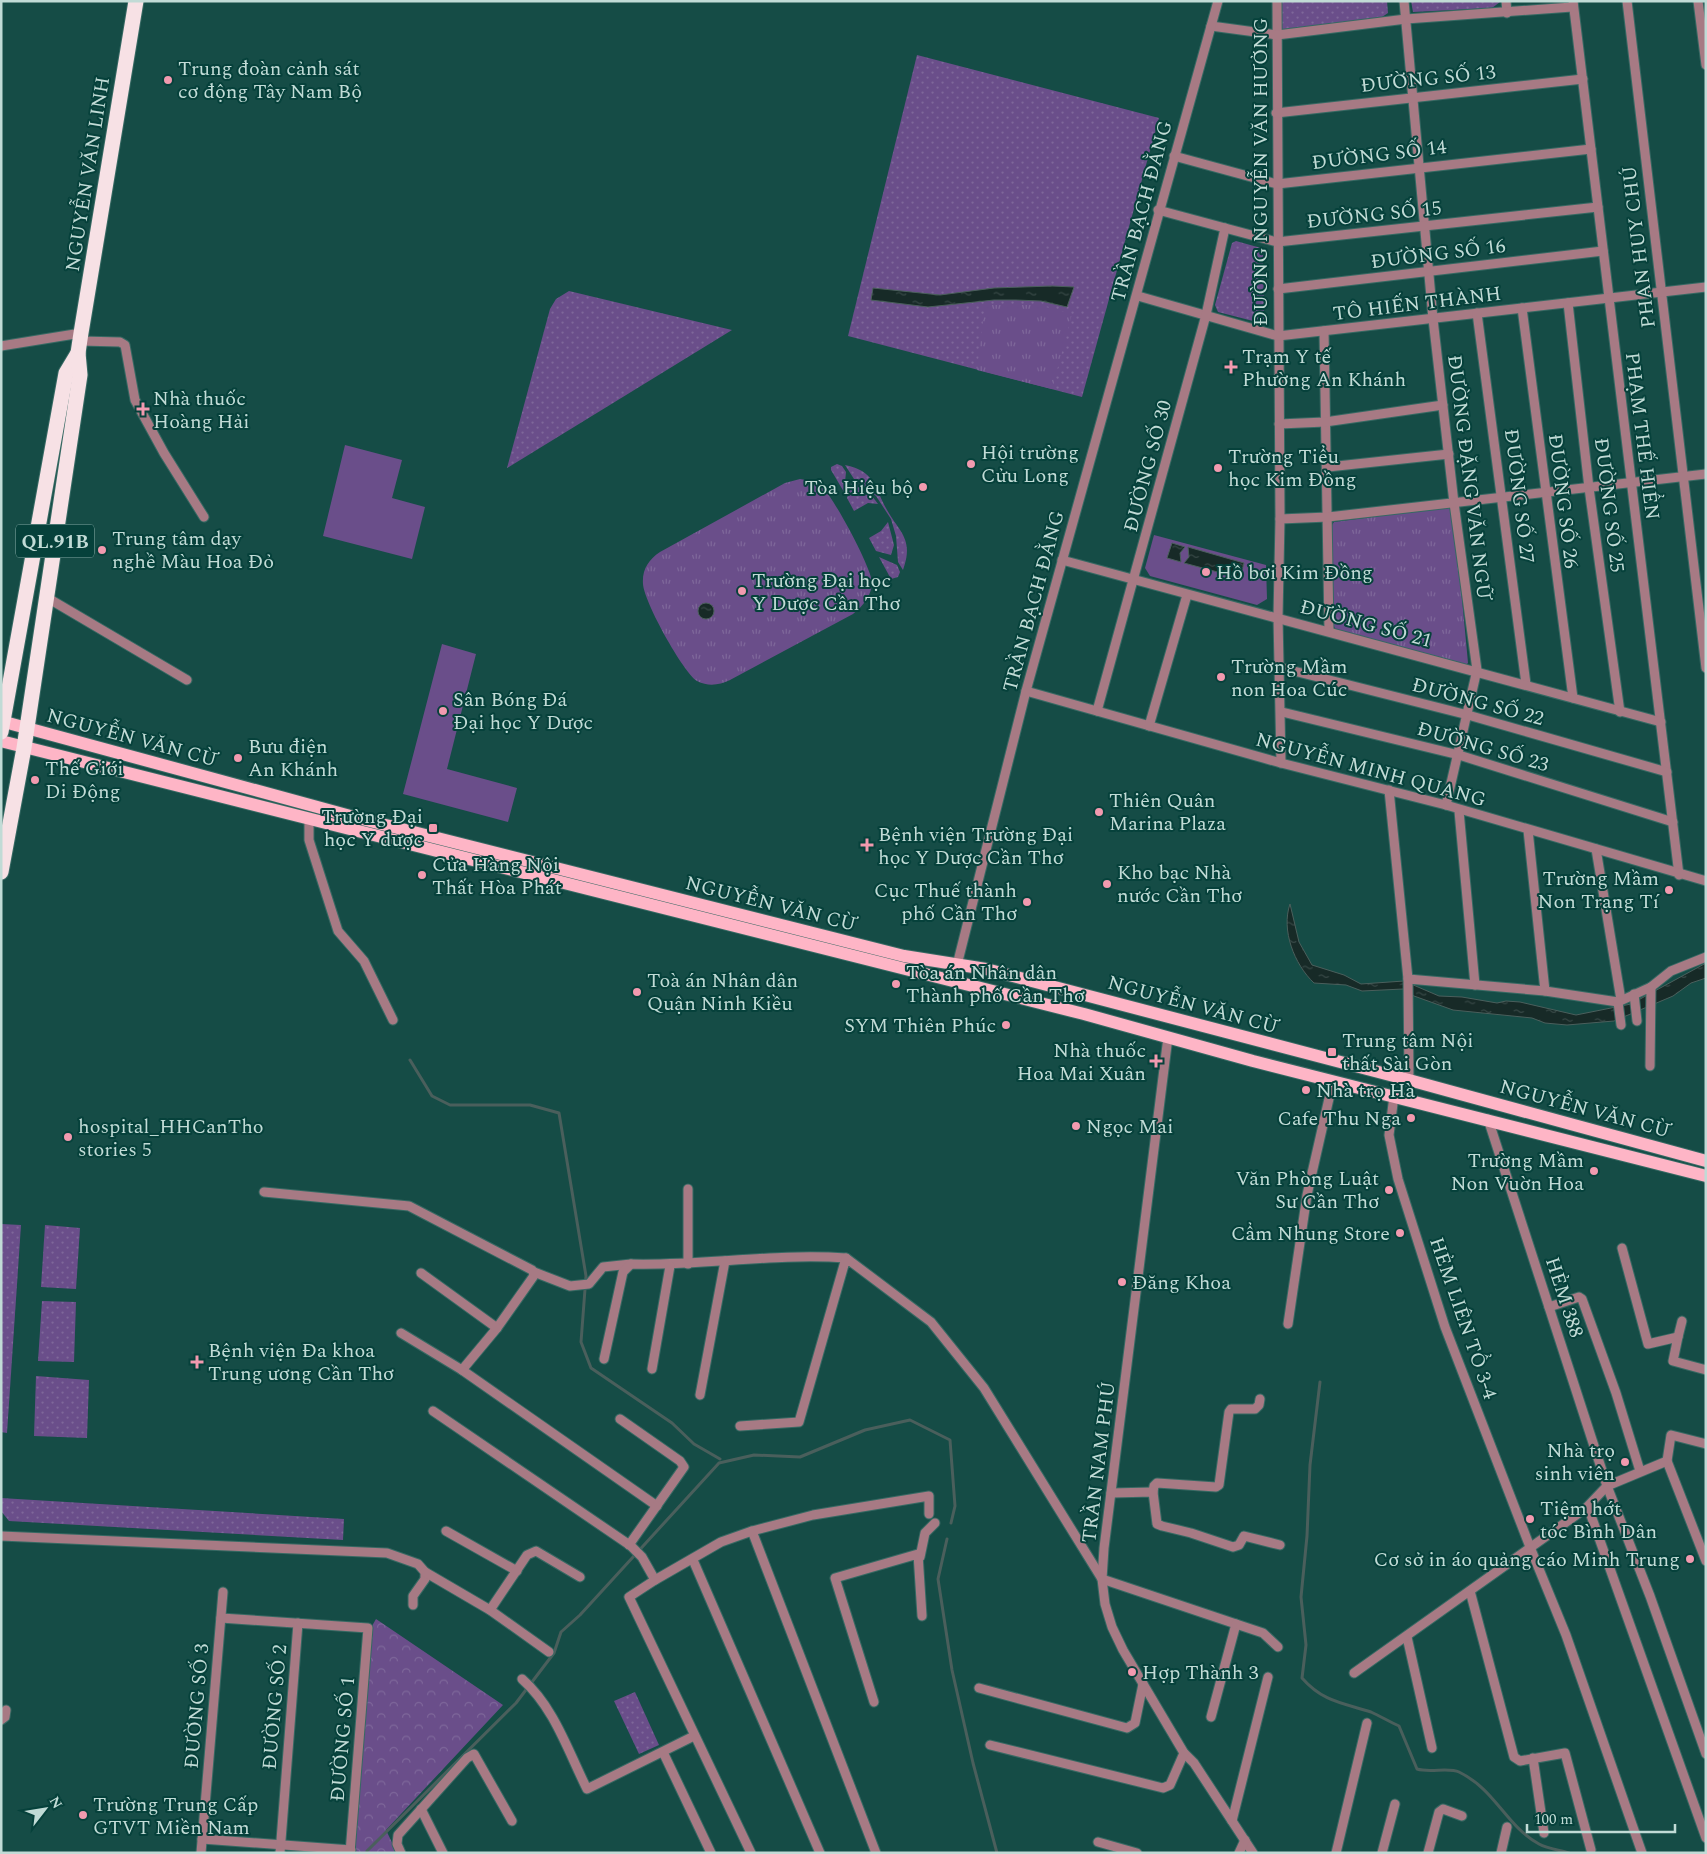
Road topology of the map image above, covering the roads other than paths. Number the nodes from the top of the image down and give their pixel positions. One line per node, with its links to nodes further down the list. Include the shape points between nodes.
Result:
1 (136, 1): 40 (highway, NGUYỄN VĂN LINH / QL.91B)
2 (1218, 1): 11 (street, TRẦN BẠCH ĐẰNG)
3 (1276, 1): 12 (street, ĐƯỜNG NGUYỄN VĂN HƯỞNG)
4 (1404, 1): 10 (street, ĐƯỜNG ĐẶNG VĂN NGỮ)
5 (1506, 1): 9 (street)
6 (1627, 1): 30 (street, PHAN HUY CHÚ)
7 (1698, 1): 13 (street)
8 (1573, 3): 9 (street, via 1572,7); 14 (street, PHẠM THẾ HIỂN)
9 (1507, 13): 10 (street)
10 (1406, 19): 12 (street); 15 (street, ĐƯỜNG ĐẶNG VĂN NGỮ)
11 (1211, 26): 12 (street); 18 (street, TRẦN BẠCH ĐẰNG)
12 (1277, 35): 16 (street, ĐƯỜNG NGUYỄN VĂN HƯỞNG)
13 (1706, 65)
14 (1583, 79): 15 (street, ĐƯỜNG SỐ 13); 17 (street, PHẠM THẾ HIỂN)
15 (1413, 97): 16 (street, ĐƯỜNG SỐ 13); 19 (street, ĐƯỜNG ĐẶNG VĂN NGỮ)
16 (1276, 114): 20 (street, ĐƯỜNG NGUYỄN VĂN HƯỞNG)
17 (1591, 149): 19 (street, ĐƯỜNG SỐ 14); 21 (street, PHẠM THẾ HIỂN)
18 (1174, 156): 20 (street, ĐƯỜNG SỐ 14); 22 (street, TRẦN BẠCH ĐẰNG)
19 (1419, 166): 20 (street, ĐƯỜNG SỐ 14); 23 (street, ĐƯỜNG ĐẶNG VĂN NGỮ)
20 (1277, 184): 25 (street, ĐƯỜNG NGUYỄN VĂN HƯỞNG)
21 (1598, 207): 23 (street, ĐƯỜNG SỐ 15); 26 (street, PHẠM THẾ HIỂN)
22 (1158, 210): 24 (street, ĐƯỜNG SỐ 15); 31 (street, TRẦN BẠCH ĐẰNG)
23 (1424, 226): 25 (street, ĐƯỜNG SỐ 15); 27 (street, ĐƯỜNG ĐẶNG VĂN NGỮ)
24 (1225, 228): 25 (street, ĐƯỜNG SỐ 15); 36 (street, ĐƯỜNG SỐ 30)
25 (1277, 242): 29 (street, ĐƯỜNG NGUYỄN VĂN HƯỞNG)
26 (1603, 251): 27 (street, ĐƯỜNG SỐ 16); 32 (street, PHẠM THẾ HIỂN)
27 (1430, 272): 29 (street, ĐƯỜNG SỐ 16); 37 (street, ĐƯỜNG ĐẶNG VĂN NGỮ)
28 (1706, 287): 30 (street, TÔ HIẾN THÀNH)
29 (1278, 289): 39 (street, ĐƯỜNG NGUYỄN VĂN HƯỞNG)
30 (1661, 292): 32 (street, TÔ HIẾN THÀNH); 48 (street, PHAN HUY CHÚ)
31 (1138, 296): 36 (street, TÔ HIẾN THÀNH); 57 (street, TRẦN BẠCH ĐẰNG)
32 (1608, 298): 33 (street, TÔ HIẾN THÀNH); 49 (street, PHẠM THẾ HIỂN)
33 (1568, 303): 34 (street, TÔ HIẾN THÀNH); 50 (street, ĐƯỜNG SỐ 25)
34 (1522, 308): 35 (street, TÔ HIẾN THÀNH); 51 (street, ĐƯỜNG SỐ 26)
35 (1477, 313): 37 (street, TÔ HIẾN THÀNH); 52 (street, ĐƯỜNG SỐ 27)
36 (1206, 315): 39 (street, TÔ HIẾN THÀNH); 58 (street, ĐƯỜNG SỐ 30)
37 (1433, 319): 38 (street, TÔ HIẾN THÀNH); 42 (street, ĐƯỜNG ĐẶNG VĂN NGỮ)
38 (1324, 331): 39 (street, TÔ HIẾN THÀNH); 43 (street)
39 (1278, 336): 44 (street, ĐƯỜNG NGUYỄN VĂN HƯỞNG)
40 (80, 343): 41 (street); 54 (street, via 120,342 125,345 134,400); 60 (highway, NGUYỄN VĂN LINH / QL.91B, via 80,376); 75 (highway, NGUYỄN VĂN LINH / QL.91B, via 66,373)
41 (1, 346)
42 (1443, 405): 43 (street); 45 (street, ĐƯỜNG ĐẶNG VĂN NGỮ)
43 (1325, 422): 44 (street); 46 (street)
44 (1280, 424): 56 (street, ĐƯỜNG NGUYỄN VĂN HƯỞNG)
45 (1449, 454): 46 (street); 53 (street, ĐƯỜNG ĐẶNG VĂN NGỮ)
46 (1328, 467): 55 (street)
47 (1706, 474): 48 (street)
48 (1683, 476): 49 (street); 64 (street, PHAN HUY CHÚ)
49 (1631, 483): 50 (street); 74 (street, PHẠM THẾ HIỂN)
50 (1589, 488): 51 (street); 72 (street, ĐƯỜNG SỐ 25)
51 (1545, 492): 52 (street); 69 (street, ĐƯỜNG SỐ 26)
52 (1502, 497): 53 (street); 67 (street, ĐƯỜNG SỐ 27)
53 (1454, 503): 55 (street); 65 (street, ĐƯỜNG ĐẶNG VĂN NGỮ)
54 (204, 517)
55 (1328, 517): 56 (street); 62 (street)
56 (1280, 519): 61 (street, ĐƯỜNG NGUYỄN VĂN HƯỞNG)
57 (1062, 560): 58 (street, ĐƯỜNG SỐ 21); 68 (street, TRẦN BẠCH ĐẰNG)
58 (1134, 580): 59 (street, ĐƯỜNG SỐ 21); 70 (street, ĐƯỜNG SỐ 30)
59 (1186, 595): 61 (street, ĐƯỜNG SỐ 21); 76 (street)
60 (46, 597): 66 (street); 77 (highway, NGUYỄN VĂN LINH / QL.91B)
61 (1278, 617): 62 (street, ĐƯỜNG SỐ 21); 63 (street, ĐƯỜNG NGUYỄN VĂN HƯỞNG)
62 (1329, 631): 65 (street, ĐƯỜNG SỐ 21)
63 (1278, 666): 71 (street, ĐƯỜNG NGUYỄN VĂN HƯỞNG); 73 (street, ĐƯỜNG SỐ 22)
64 (1706, 668)
65 (1477, 670): 67 (street, ĐƯỜNG SỐ 21); 73 (street, ĐƯỜNG ĐẶNG VĂN NGỮ)
66 (187, 680)
67 (1526, 684): 69 (street, ĐƯỜNG SỐ 21)
68 (1026, 691): 70 (street, NGUYỄN MINH QUANG); 94 (street, TRẦN BẠCH ĐẰNG)
69 (1573, 698): 72 (street, ĐƯỜNG SỐ 21)
70 (1097, 711): 76 (street, NGUYỄN MINH QUANG)
71 (1282, 712): 80 (street, ĐƯỜNG SỐ 23); 81 (street, ĐƯỜNG NGUYỄN VĂN HƯỞNG)
72 (1620, 712): 74 (street, ĐƯỜNG SỐ 21)
73 (1468, 715): 80 (street, ĐƯỜNG ĐẶNG VĂN NGỮ); 82 (street, ĐƯỜNG SỐ 22)
74 (1661, 722): 82 (street, PHẠM THẾ HIỂN)
75 (2, 725): 77 (main road, NGUYỄN VĂN CỪ)
76 (1149, 726): 81 (street, NGUYỄN MINH QUANG)
77 (27, 728): 79 (highway, NGUYỄN VĂN LINH / QL.91B); 94 (main road, NGUYỄN VĂN CỪ, via 403,830 904,956)
78 (1, 741): 79 (main road, NGUYỄN VĂN CỪ)
79 (24, 748): 86 (main road, NGUYỄN VĂN CỪ); 90 (highway, NGUYỄN VĂN LINH / QL.91B)
80 (1459, 755): 84 (street, ĐƯỜNG ĐẶNG VĂN NGỮ); 87 (street, ĐƯỜNG SỐ 23)
81 (1281, 763): 83 (street, NGUYỄN MINH QUANG)
82 (1667, 772): 87 (street, PHẠM THẾ HIỂN)
83 (1389, 790): 84 (street, NGUYỄN MINH QUANG); 95 (street)
84 (1446, 805): 85 (street, NGUYỄN MINH QUANG)
85 (1459, 810): 88 (street, NGUYỄN MINH QUANG); 97 (street)
86 (309, 820): 96 (main road, NGUYỄN VĂN CỪ); 103 (street, via 309,840 338,931 364,961)
87 (1673, 822): 91 (street, PHẠM THẾ HIỂN)
88 (1528, 830): 89 (street, NGUYỄN MINH QUANG); 99 (street)
89 (1596, 849): 91 (street, NGUYỄN MINH QUANG); 101 (street)
90 (1, 872)
91 (1679, 874): 92 (street, NGUYỄN MINH QUANG)
92 (1706, 881)
93 (1706, 957): 98 (street, via 1671,971)
94 (957, 966): 96 (street, TRẦN BẠCH ĐẰNG); 107 (main road, NGUYỄN VĂN CỪ, via 986,969)
95 (1408, 980): 97 (street); 107 (street)
96 (952, 981): 105 (main road, NGUYỄN VĂN CỪ)
97 (1475, 984): 99 (street)
98 (1651, 989): 100 (street); 106 (street)
99 (1545, 992): 101 (street)
100 (1634, 997): 101 (street); 102 (street)
101 (1619, 1002): 104 (street)
102 (1637, 1017)
103 (393, 1020)
104 (1621, 1022)
105 (1168, 1037): 108 (main road, NGUYỄN VĂN CỪ); 143 (street, TRẦN NAM PHÚ)
106 (1650, 1066)
107 (1409, 1080): 111 (main road, NGUYỄN VĂN CỪ)
108 (1333, 1081): 109 (main road, NGUYỄN VĂN CỪ); 125 (street, via 1307,1195)
109 (1394, 1096): 110 (main road, NGUYỄN VĂN CỪ); 153 (street, HẺM LIÊN TỔ 3-4, via 1389,1135 1398,1179 1445,1327)
110 (1488, 1120): 112 (main road, NGUYỄN VĂN CỪ); 123 (street, HẺM 388)
111 (1706, 1161)
112 (1706, 1176)
113 (688, 1189): 119 (street)
114 (264, 1192): 121 (street, via 409,1206)
115 (1622, 1248): 128 (street, via 1649,1349)
116 (846, 1258): 117 (street, via 810,1256); 137 (street, via 799,1422); 160 (street, via 937,1329 984,1388)
117 (725, 1261): 119 (street); 133 (street)
118 (631, 1264): 120 (street); 121 (street, via 602,1267 590,1284 576,1286); 129 (street, via 623,1272)
119 (688, 1264): 120 (street)
120 (670, 1266): 130 (street)
121 (534, 1272): 126 (street)
122 (420, 1273): 126 (street)
123 (1550, 1307): 140 (street, via 1582,1299); 141 (street, HẺM 388)
124 (1682, 1321): 128 (street)
125 (1288, 1324)
126 (497, 1328): 131 (street)
127 (401, 1333): 131 (street)
128 (1678, 1337): 132 (street, via 1674,1362)
129 (604, 1359)
130 (652, 1369)
131 (462, 1370): 144 (street)
132 (1706, 1370)
133 (700, 1395)
134 (1260, 1399): 142 (street, via 1255,1409 1231,1409 1229,1412 1216,1487 1157,1483)
135 (433, 1411): 152 (street)
136 (620, 1419): 144 (street, via 684,1467)
137 (740, 1426)
138 (1706, 1444): 139 (street, via 1671,1435)
139 (1667, 1461): 140 (street); 156 (street)
140 (1640, 1471): 141 (street)
141 (1607, 1486): 145 (street); 188 (street, HẺM 388)
142 (1153, 1492): 143 (street); 151 (street, via 1157,1524 1233,1547 1240,1545 1244,1536)
143 (1111, 1493): 160 (street, TRẦN NAM PHÚ)
144 (657, 1506): 152 (street)
145 (1588, 1506): 153 (street); 197 (street)
146 (929, 1514): 149 (street, via 930,1496 813,1515)
147 (935, 1523): 154 (street, via 925,1533)
148 (446, 1531): 157 (street)
149 (752, 1531): 155 (street, via 722,1542); 210 (street)
150 (1, 1536): 158 (street, via 387,1553 418,1564)
151 (1280, 1545)
152 (630, 1546): 161 (street, via 639,1553)
153 (1530, 1547): 162 (street); 218 (street, HẺM LIÊN TỔ 3-4, via 1566,1635)
154 (920, 1556): 166 (street); 178 (street, via 917,1554 835,1578)
155 (693, 1560): 161 (street); 209 (street)
156 (1706, 1561)
157 (517, 1571): 159 (street, via 527,1555 536,1551); 165 (street)
158 (425, 1572): 164 (street, via 426,1579 413,1596); 165 (street)
159 (580, 1577)
160 (1102, 1579): 169 (street); 176 (street, TRẦN NAM PHÚ, via 1112,1627)
161 (655, 1580): 183 (street, via 629,1598)
162 (1470, 1591): 170 (street); 189 (street, via 1514,1757 1520,1761)
163 (223, 1592): 167 (street, ĐƯỜNG SỐ 3)
164 (413, 1604)
165 (490, 1610): 172 (street)
166 (922, 1616)
167 (221, 1618): 168 (street); 198 (street, ĐƯỜNG SỐ 3)
168 (298, 1623): 201 (street, ĐƯỜNG SỐ 2); 203 (street, ĐƯỜNG SỐ 1, via 368,1628)
169 (1236, 1624): 171 (street, via 1263,1633); 180 (street)
170 (1407, 1637): 173 (street); 185 (street)
171 (1278, 1647)
172 (549, 1652)
173 (1354, 1674)
174 (1268, 1677): 194 (street)
175 (522, 1679): 186 (street, via 547,1706 586,1789)
176 (1143, 1684): 177 (street, via 1135,1723 1127,1728); 187 (street, TRẦN NAM PHÚ)
177 (979, 1688)
178 (874, 1702)
179 (6, 1710): 181 (street)
180 (1211, 1718)
181 (1, 1720)
182 (1367, 1723): 214 (street)
183 (694, 1736): 186 (street); 208 (street)
184 (990, 1745): 187 (street, via 1163,1788 1170,1785)
185 (1432, 1748)
186 (664, 1752): 207 (street)
187 (1184, 1753): 194 (street, TRẦN NAM PHÚ)
188 (1706, 1754)
189 (1533, 1758): 196 (street); 202 (street, via 1565,1753)
190 (1395, 1804): 215 (street)
191 (421, 1809): 193 (street, via 474,1754); 205 (street, via 398,1835 397,1844); 206 (street)
192 (1462, 1816): 216 (street, via 1443,1809 1439,1812)
193 (512, 1820)
194 (1232, 1821): 199 (street, TRẦN NAM PHÚ)
195 (1507, 1827): 217 (street)
196 (1544, 1833)
197 (1706, 1838)
198 (202, 1839): 201 (street); 204 (street, ĐƯỜNG SỐ 3)
199 (1245, 1840): 212 (street); 213 (street)
200 (1098, 1842): 211 (street)
201 (280, 1849): 203 (street)
202 (1591, 1850)
203 (350, 1851)
204 (201, 1853)
205 (402, 1853)
206 (443, 1853)
207 (711, 1853)
208 (751, 1853)
209 (820, 1853)
210 (876, 1853)
211 (1137, 1853)
212 (1239, 1853)
213 (1253, 1853)
214 (1336, 1853)
215 (1382, 1853)
216 (1428, 1853)
217 (1501, 1853)
218 (1642, 1853)

